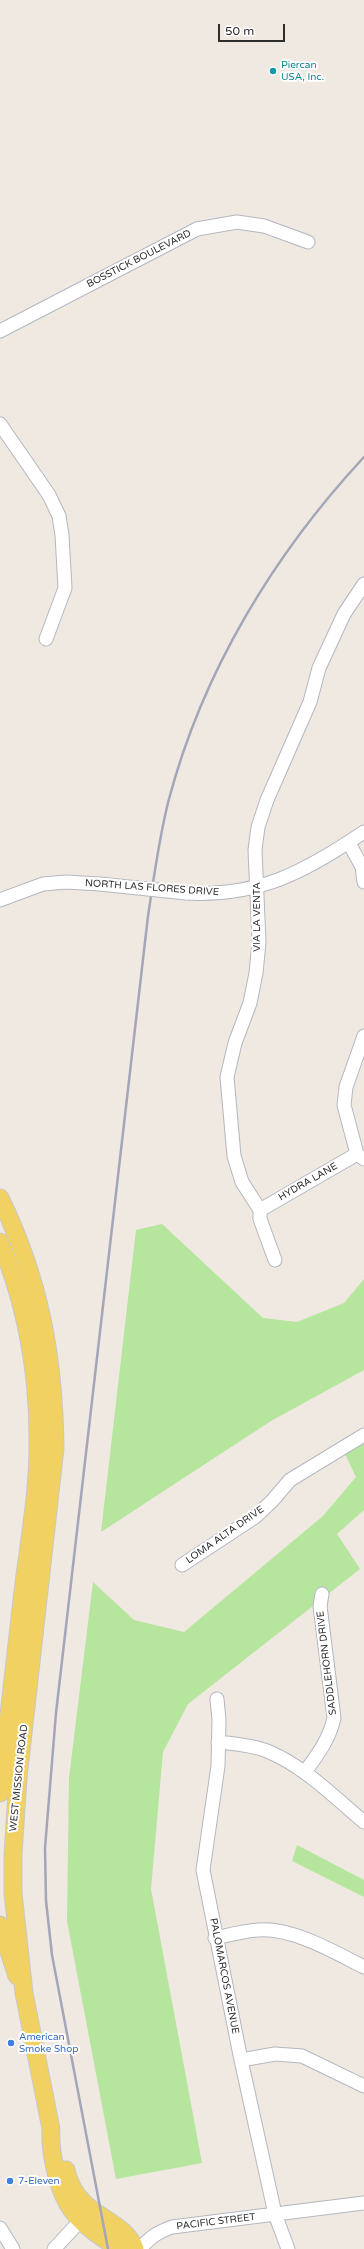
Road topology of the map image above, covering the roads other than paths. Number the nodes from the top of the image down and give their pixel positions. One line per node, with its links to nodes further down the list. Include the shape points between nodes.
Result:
1 (308, 242): 2 (street, BOSSTICK BOULEVARD, via 264,226 237,222 197,229)
2 (0, 331)
3 (0, 424): 5 (street, via 49,495 59,516 65,588)
4 (364, 584): 9 (street, VIA LA VENTA, via 344,614 330,643 319,668 310,702 267,800 258,827 255,850)
5 (46, 639)
6 (364, 832): 7 (street, NORTH LAS FLORES DRIVE)
7 (349, 843): 8 (street, via 362,867); 9 (street, NORTH LAS FLORES DRIVE, via 313,866)
8 (364, 882)
9 (257, 887): 10 (street, NORTH LAS FLORES DRIVE, bridge, via 226,894 186,893 66,882 43,884); 14 (street, VIA LA VENTA, via 259,942 256,973 250,1003 227,1077 234,1156 242,1182)
10 (0, 900)
11 (364, 1036): 12 (street, via 346,1087 344,1105)
12 (360, 1157): 14 (street, HYDRA LANE)
13 (0, 1198): 22 (main road, WEST MISSION ROAD, via 19,1240 37,1293 53,1374 55,1448 44,1563)
14 (260, 1210): 16 (street, VIA LA VENTA, via 260,1219)
15 (0, 1242): 22 (main road, WEST MISSION ROAD, via 26,1322 37,1400 38,1439)
16 (275, 1260)
17 (364, 1435): 18 (street, LOMA ALTA DRIVE, via 290,1480 255,1517)
18 (182, 1565)
19 (322, 1594): 23 (street, SADDLEHORN DRIVE, via 320,1606 334,1718 322,1749)
20 (217, 1699): 21 (street, PALOMARCOS AVENUE)
21 (218, 1742): 23 (street, via 266,1751 287,1760); 27 (street, PALOMARCOS AVENUE, via 218,1766 203,1860)
22 (6, 1760): 24 (main road, WEST MISSION ROAD); 29 (main road, WEST MISSION ROAD, via 14,1819 13,1893)
23 (305, 1772): 25 (street)
24 (0, 1793)
25 (364, 1822)
26 (0, 1925): 29 (main road, WEST MISSION ROAD, via 7,1951)
27 (215, 1938): 28 (street, via 259,1930 290,1934); 30 (street, PALOMARCOS AVENUE)
28 (364, 1967)
29 (24, 1993): 32 (main road, WEST MISSION ROAD)
30 (241, 2060): 31 (street, via 275,2054 302,2056); 34 (street, PALOMARCOS AVENUE)
31 (364, 2086)
32 (51, 2129): 35 (main road, WEST MISSION ROAD, via 50,2145 61,2192 70,2210); 40 (main road, WEST MISSION ROAD, via 61,2145 69,2184 76,2196 90,2210 131,2238)
33 (364, 2203): 34 (street, PACIFIC STREET)
34 (275, 2214): 41 (street, PACIFIC STREET, via 172,2227 157,2232); 42 (street, PALOMARCOS AVENUE)
35 (80, 2221): 38 (street); 39 (main road, WEST MISSION ROAD)
36 (0, 2228): 37 (street)
37 (13, 2249)
38 (54, 2249)
39 (119, 2249)
40 (135, 2249)
41 (140, 2249)
42 (288, 2249)

